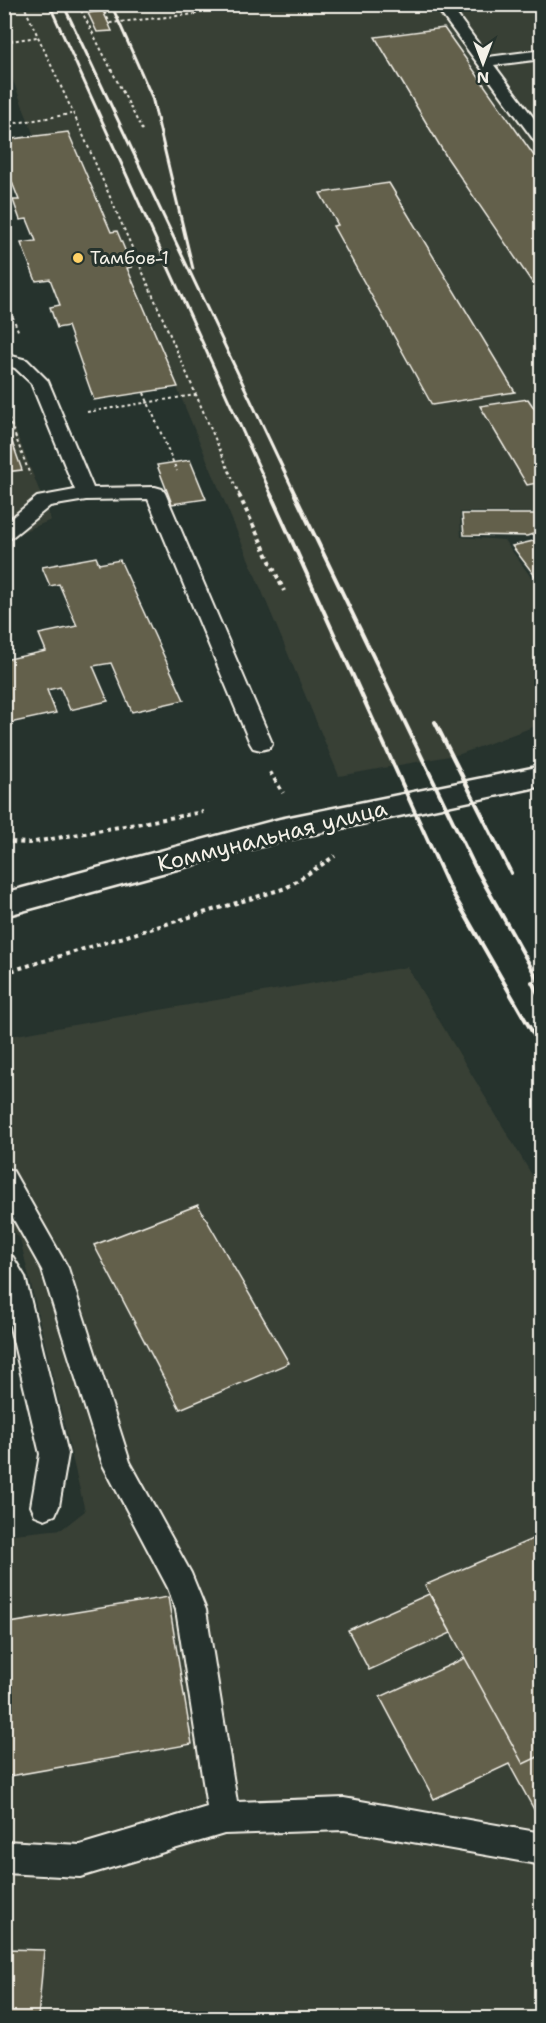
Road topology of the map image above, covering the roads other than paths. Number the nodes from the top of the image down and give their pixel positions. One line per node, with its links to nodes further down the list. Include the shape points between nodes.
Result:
1 (441, 4): 3 (lane)
2 (542, 54): 3 (lane)
3 (484, 62): 4 (lane)
4 (542, 140)
5 (4, 358): 6 (lane, via 21,364 39,381)
6 (86, 494): 7 (lane, via 44,501); 8 (lane, via 155,493)
7 (4, 534)
8 (261, 743)
9 (542, 776): 10 (main road, Коммунальная улица, via 280,830)
10 (4, 905)
11 (4, 1178): 14 (lane, via 54,1268 117,1465 181,1583 191,1610)
12 (4, 1265): 13 (lane, via 12,1277 54,1454)
13 (45, 1506)
14 (224, 1818): 15 (lane, via 345,1814); 16 (lane, via 80,1861)
15 (542, 1849)
16 (4, 1857)

